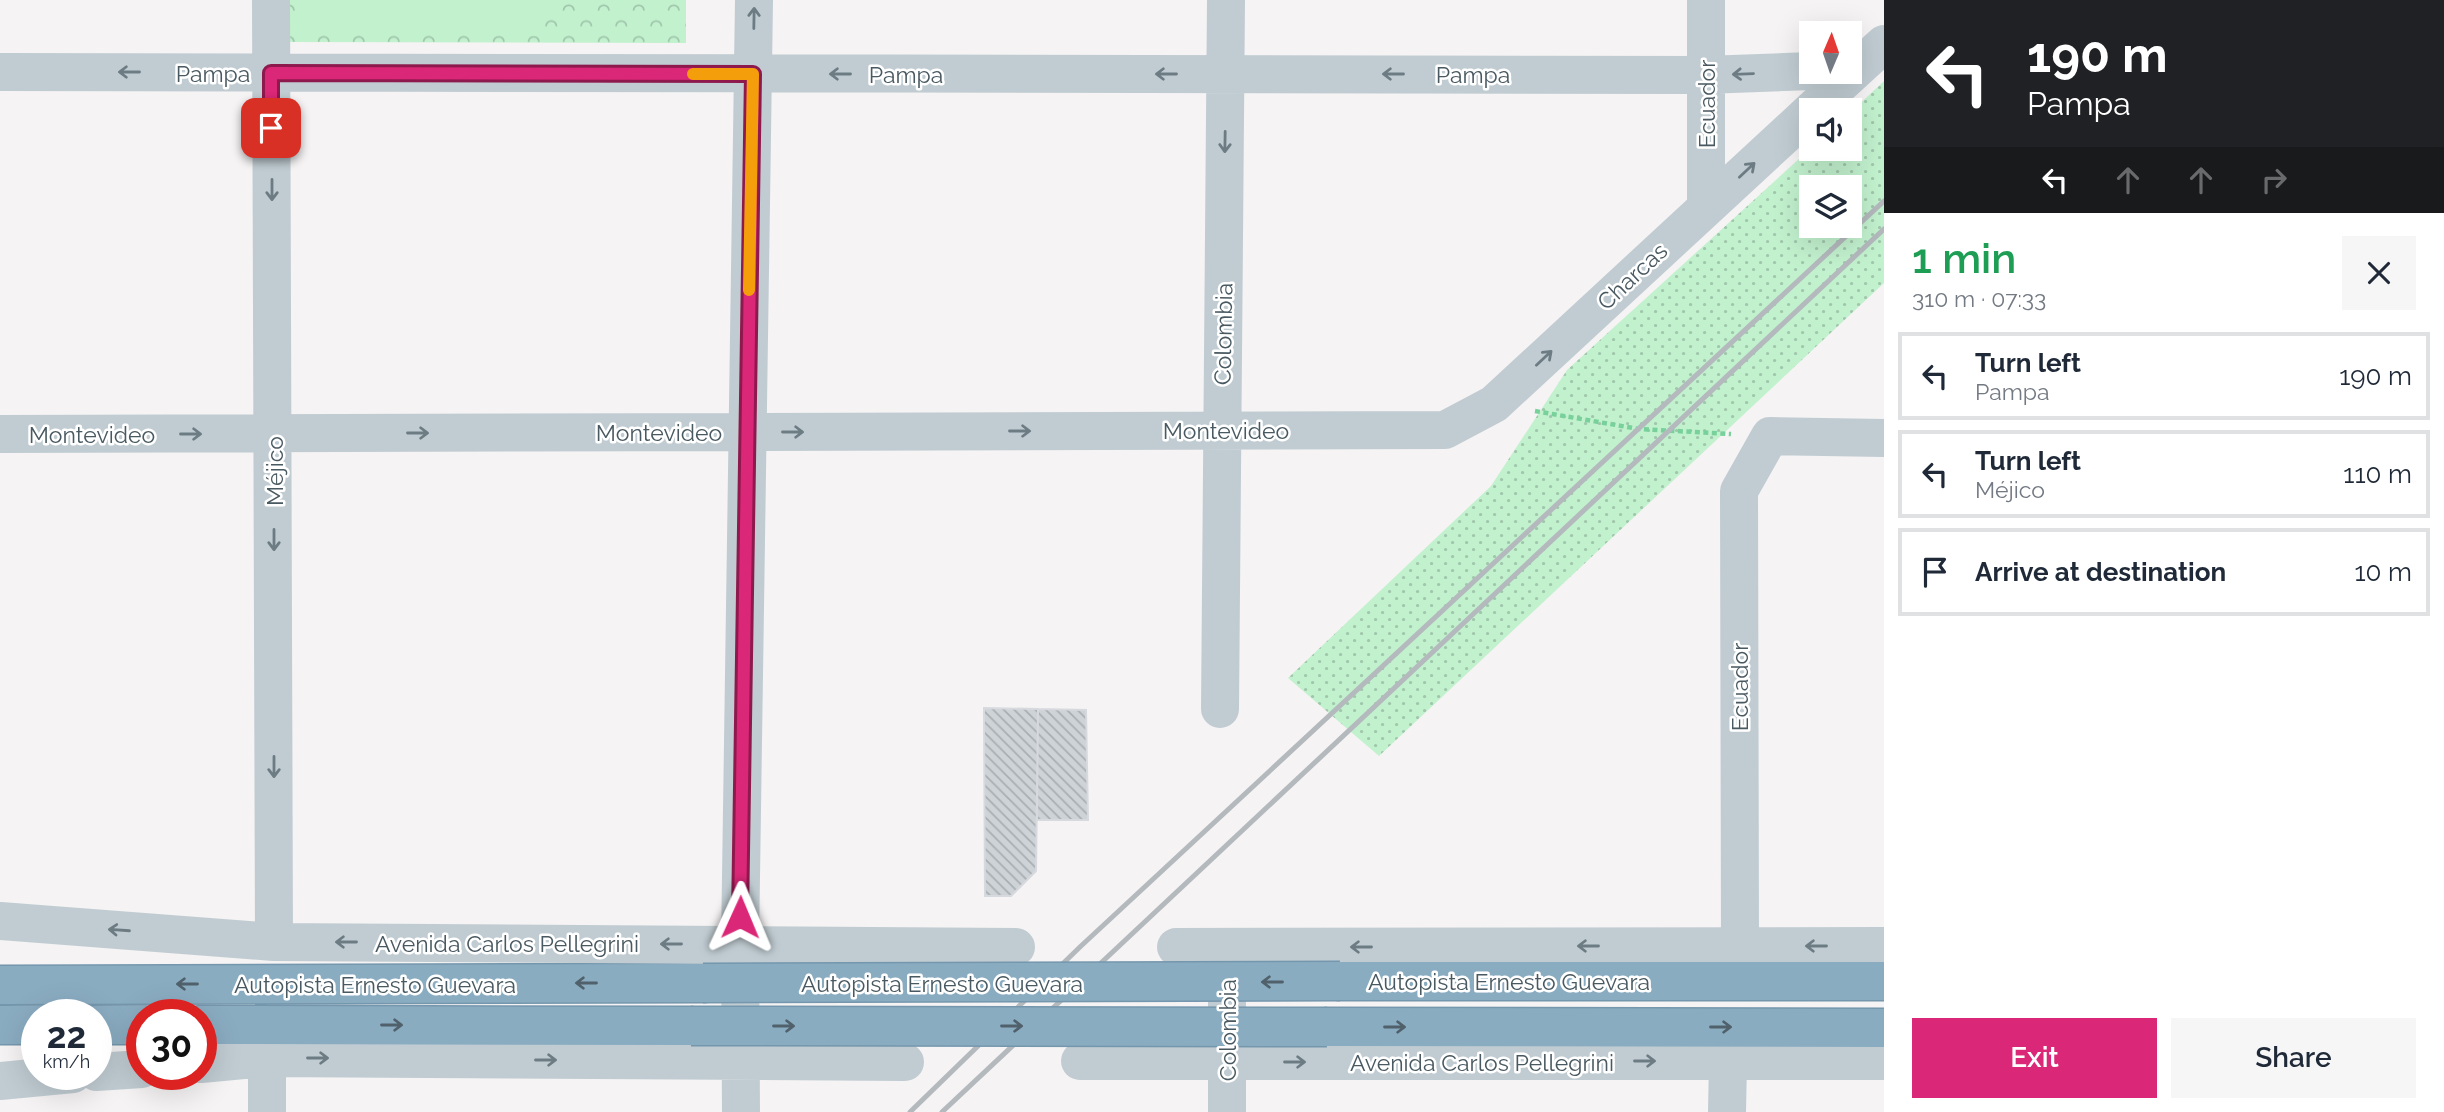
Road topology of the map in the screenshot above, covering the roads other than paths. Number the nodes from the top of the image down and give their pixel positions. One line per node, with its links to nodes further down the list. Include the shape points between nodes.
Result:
1 (271, 0): 9 (street, Méjico)
2 (754, 0): 10 (street, one-way to 2)
3 (1226, 0): 11 (street, Colombia)
4 (1706, 0): 12 (street, Ecuador)
5 (1884, 44): 6 (street, Charcas)
6 (1862, 62)
7 (1799, 71): 12 (street, Pampa, one-way to 12)
8 (0, 72): 9 (street, Pampa, one-way to 8)
9 (271, 73): 10 (street, Pampa); 20 (street, Méjico, one-way to 20)
10 (753, 74): 11 (street, Pampa, one-way to 10); 19 (street)
11 (1226, 74): 12 (street, Pampa, one-way to 11); 17 (street, Colombia, one-way to 17)
12 (1705, 75): 16 (street, Ecuador)
13 (1839, 84): 14 (street, Charcas)
14 (1825, 98)
15 (1799, 123): 16 (street, Charcas, one-way to 15)
16 (1706, 207): 18 (street, Charcas, one-way to 16, via 1494,404)
17 (1223, 430): 18 (street, Montevideo); 19 (street, Montevideo, one-way to 17); 23 (street, Colombia)
18 (1445, 430)
19 (747, 432): 20 (street, Montevideo, one-way to 19); 26 (street)
20 (274, 433): 21 (street, Montevideo, one-way to 20); 25 (street, Méjico, one-way to 25)
21 (0, 434)
22 (1884, 438): 27 (street, Ecuador, via 1770,436 1739,491)
23 (1220, 709)
24 (0, 921): 25 (street, Avenida Carlos Pellegrini, one-way to 24)
25 (274, 942): 26 (street, Avenida Carlos Pellegrini, one-way to 25)
26 (740, 944): 29 (street, Avenida Carlos Pellegrini); 39 (street)
27 (1740, 946): 28 (street, one-way to 27); 31 (street, one-way to 31)
28 (1884, 946)
29 (1016, 947)
30 (1176, 947): 31 (street)
31 (1227, 947): 45 (street, Colombia)
32 (1884, 981): 33 (highway, Autopista Ernesto Guevara, one-way to 33, bridge)
33 (0, 985)
34 (0, 1025): 35 (highway)
35 (21, 1025)
36 (217, 1025): 37 (highway, Autopista Ernesto Guevara, one-way to 37, bridge)
37 (1884, 1028)
38 (267, 1058): 39 (street, one-way to 39); 44 (street); 48 (street)
39 (740, 1061): 43 (street); 49 (street)
40 (1080, 1061): 45 (street, Avenida Carlos Pellegrini)
41 (1728, 1061): 42 (street, Avenida Carlos Pellegrini); 45 (street, Avenida Carlos Pellegrini, one-way to 41); 51 (street)
42 (1884, 1061)
43 (905, 1062)
44 (217, 1063)
45 (1227, 1063): 50 (street, Colombia)
46 (21, 1079): 47 (street)
47 (0, 1081)
48 (267, 1112)
49 (741, 1112)
50 (1227, 1112)
51 (1727, 1112)

